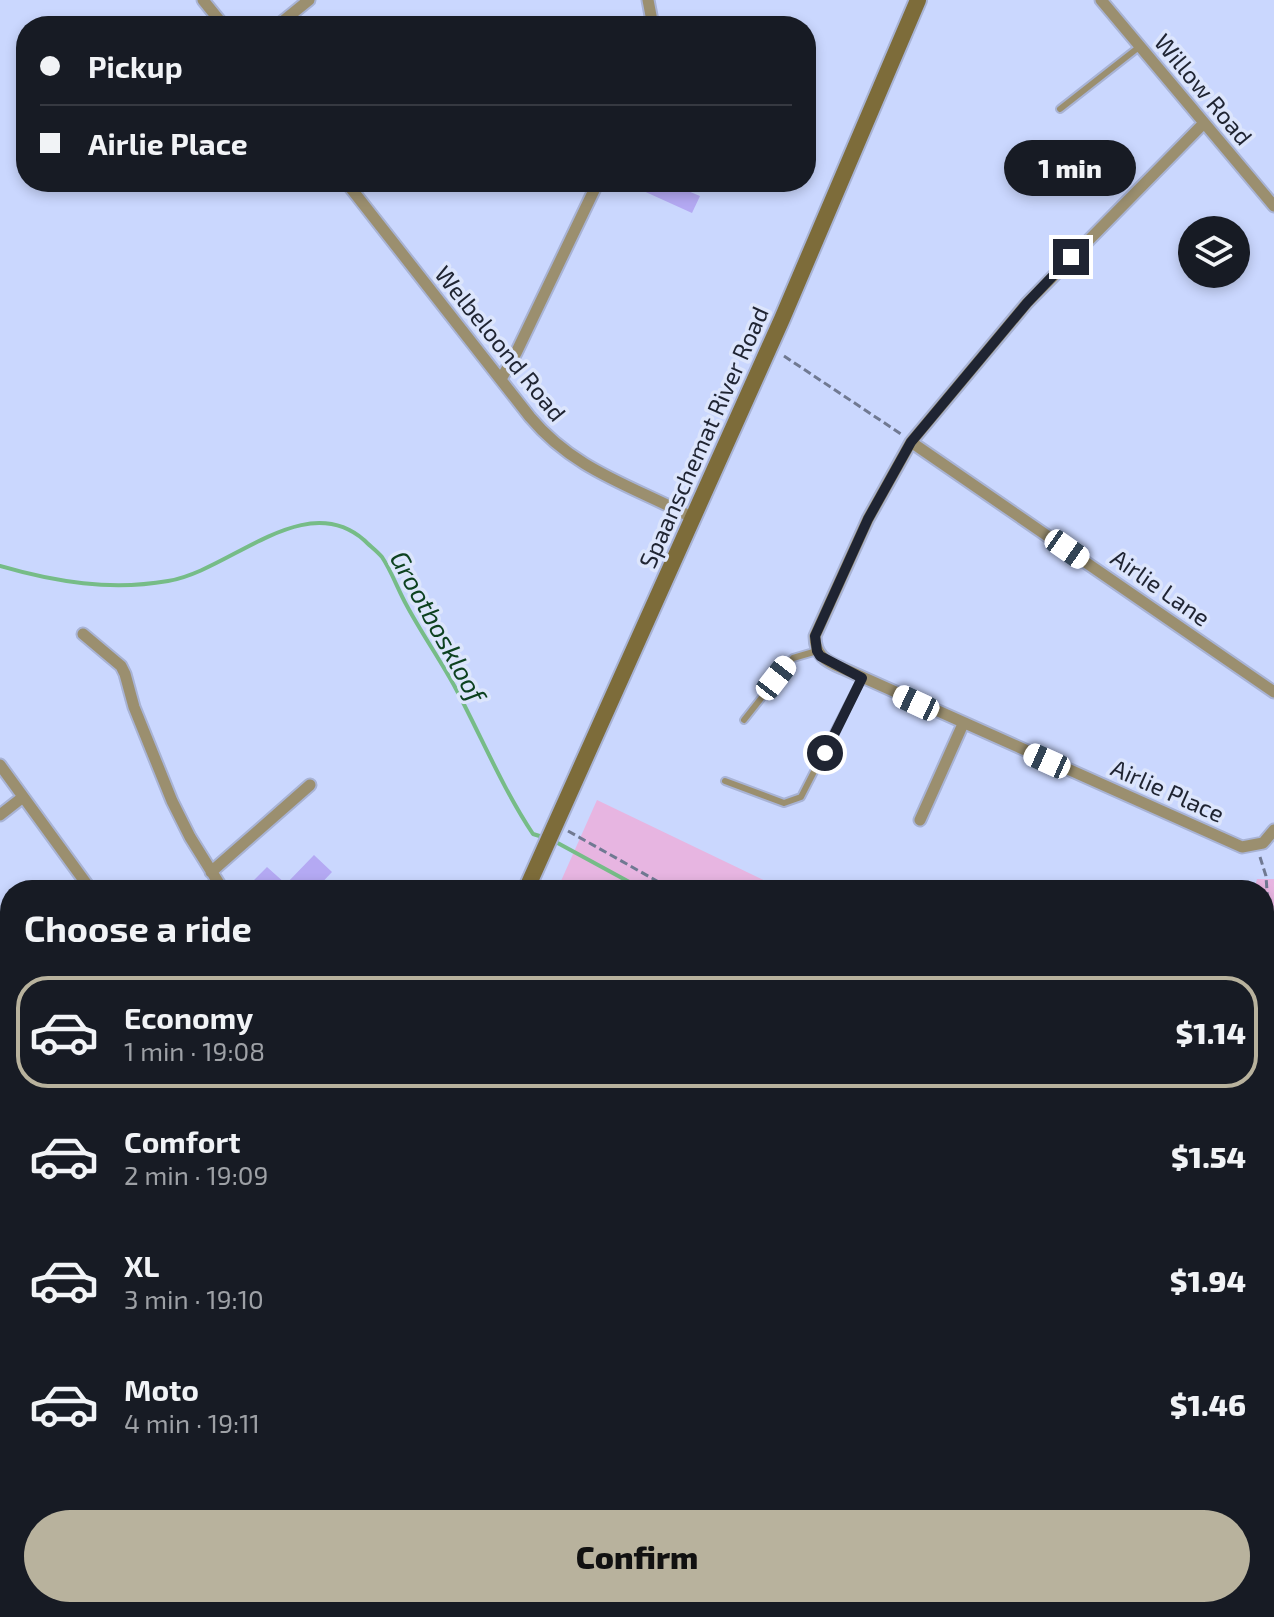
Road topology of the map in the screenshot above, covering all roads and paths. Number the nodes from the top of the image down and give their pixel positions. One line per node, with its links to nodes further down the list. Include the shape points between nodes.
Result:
1 (203, 0): 5 (street)
2 (309, 0): 6 (street)
3 (918, 0): 16 (main road, Spaanschemat River Road)
4 (1101, 0): 7 (street, Willow Road)
5 (216, 16)
6 (289, 16)
7 (1140, 47): 8 (lane); 9 (street, Willow Road)
8 (1060, 109)
9 (1203, 124): 12 (street, Willow Road); 15 (street, via 1027,303)
10 (354, 192): 14 (street, Welbeloond Road)
11 (593, 192): 14 (street)
12 (1274, 206)
13 (784, 356): 15 (path)
14 (501, 379): 16 (street, Welbeloond Road, via 558,448)
15 (911, 442): 18 (street, via 840,580 815,636); 20 (street, Airlie Lane)
16 (693, 518): 29 (main road, Spaanschemat River Road)
17 (83, 634): 32 (street, via 121,666 172,801)
18 (817, 651): 19 (street, Airlie Place); 21 (lane, via 793,658)
19 (862, 678): 22 (street, Airlie Place); 24 (lane, via 801,797 784,803)
20 (1274, 692)
21 (744, 720)
22 (963, 724): 28 (street); 31 (street, Airlie Place, via 1242,847)
23 (0, 765): 26 (street)
24 (725, 781)
25 (310, 785): 32 (street)
26 (23, 797): 27 (street); 33 (street)
27 (0, 815)
28 (920, 820)
29 (560, 830): 35 (main road, Spaanschemat River Road); 36 (path)
30 (1274, 830): 31 (street)
31 (1257, 846): 37 (path)
32 (211, 872): 34 (street)
33 (84, 880)
34 (216, 880)
35 (531, 880)
36 (654, 880)
37 (1266, 880)

